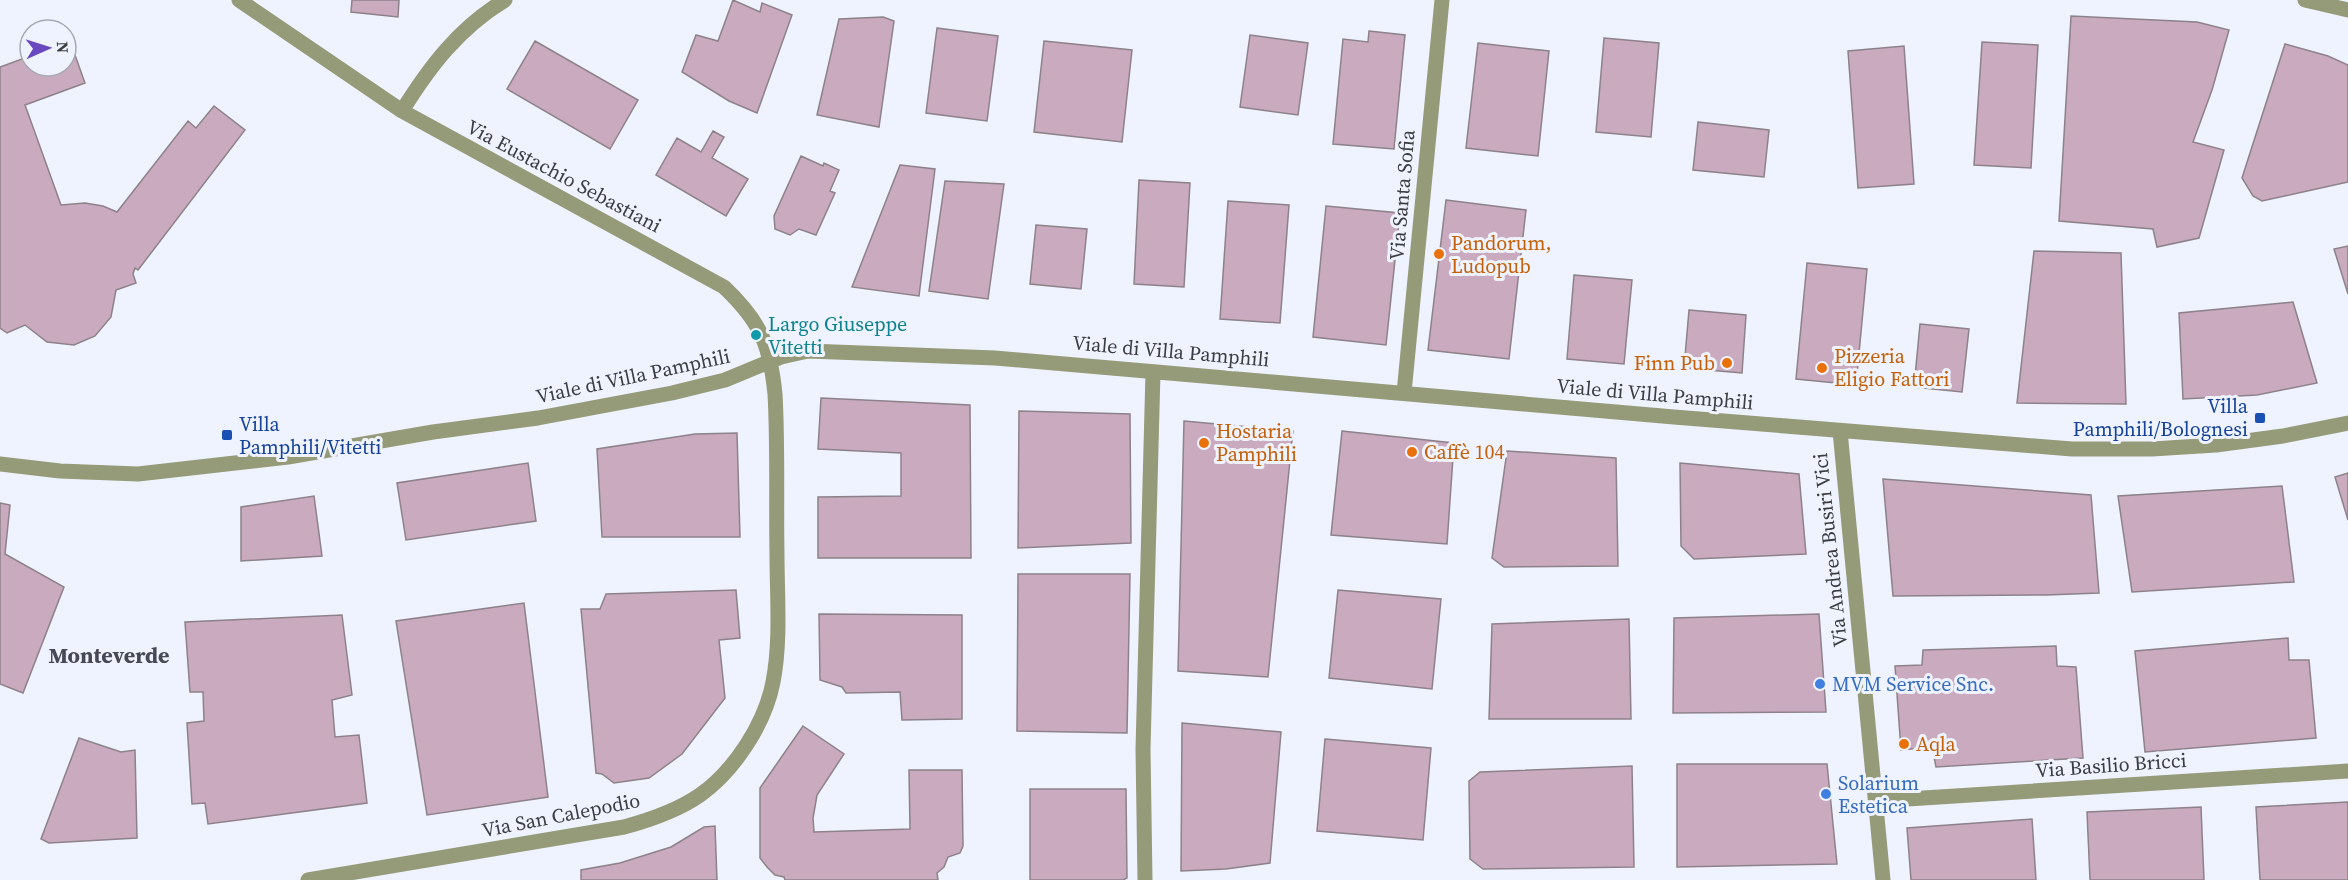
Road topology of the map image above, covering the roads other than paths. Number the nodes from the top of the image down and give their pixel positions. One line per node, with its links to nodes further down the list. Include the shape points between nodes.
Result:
1 (239, 0): 6 (street, Via Eustachio Sebastiani)
2 (505, 0): 6 (street, via 458,35 421,80)
3 (1442, 0): 9 (street, Via Santa Sofia)
4 (2305, 0): 5 (street)
5 (2348, 10)
6 (402, 111): 7 (street, Via Eustachio Sebastiani, via 724,287 752,317)
7 (772, 362): 8 (street, Viale di Villa Pamphili, via 799,352 852,352 995,358); 12 (street, Viale di Villa Pamphili, via 725,380 672,393 288,457 138,474); 15 (street, Via San Calepodio, via 776,412 774,680 759,722 721,776 686,803 624,827)
8 (1154, 372): 9 (street, Viale di Villa Pamphili); 16 (street, via 1143,749)
9 (1404, 393): 11 (street, Viale di Villa Pamphili)
10 (2348, 423): 11 (street, Viale di Villa Pamphili, via 2216,445 2122,450)
11 (1840, 431): 14 (street, Via Andrea Busiri Vici)
12 (0, 464)
13 (2348, 771): 14 (street, Via Basilio Bricci)
14 (1876, 801): 17 (street, Via Andrea Busiri Vici)
15 (308, 880)
16 (1145, 880)
17 (1883, 880)

